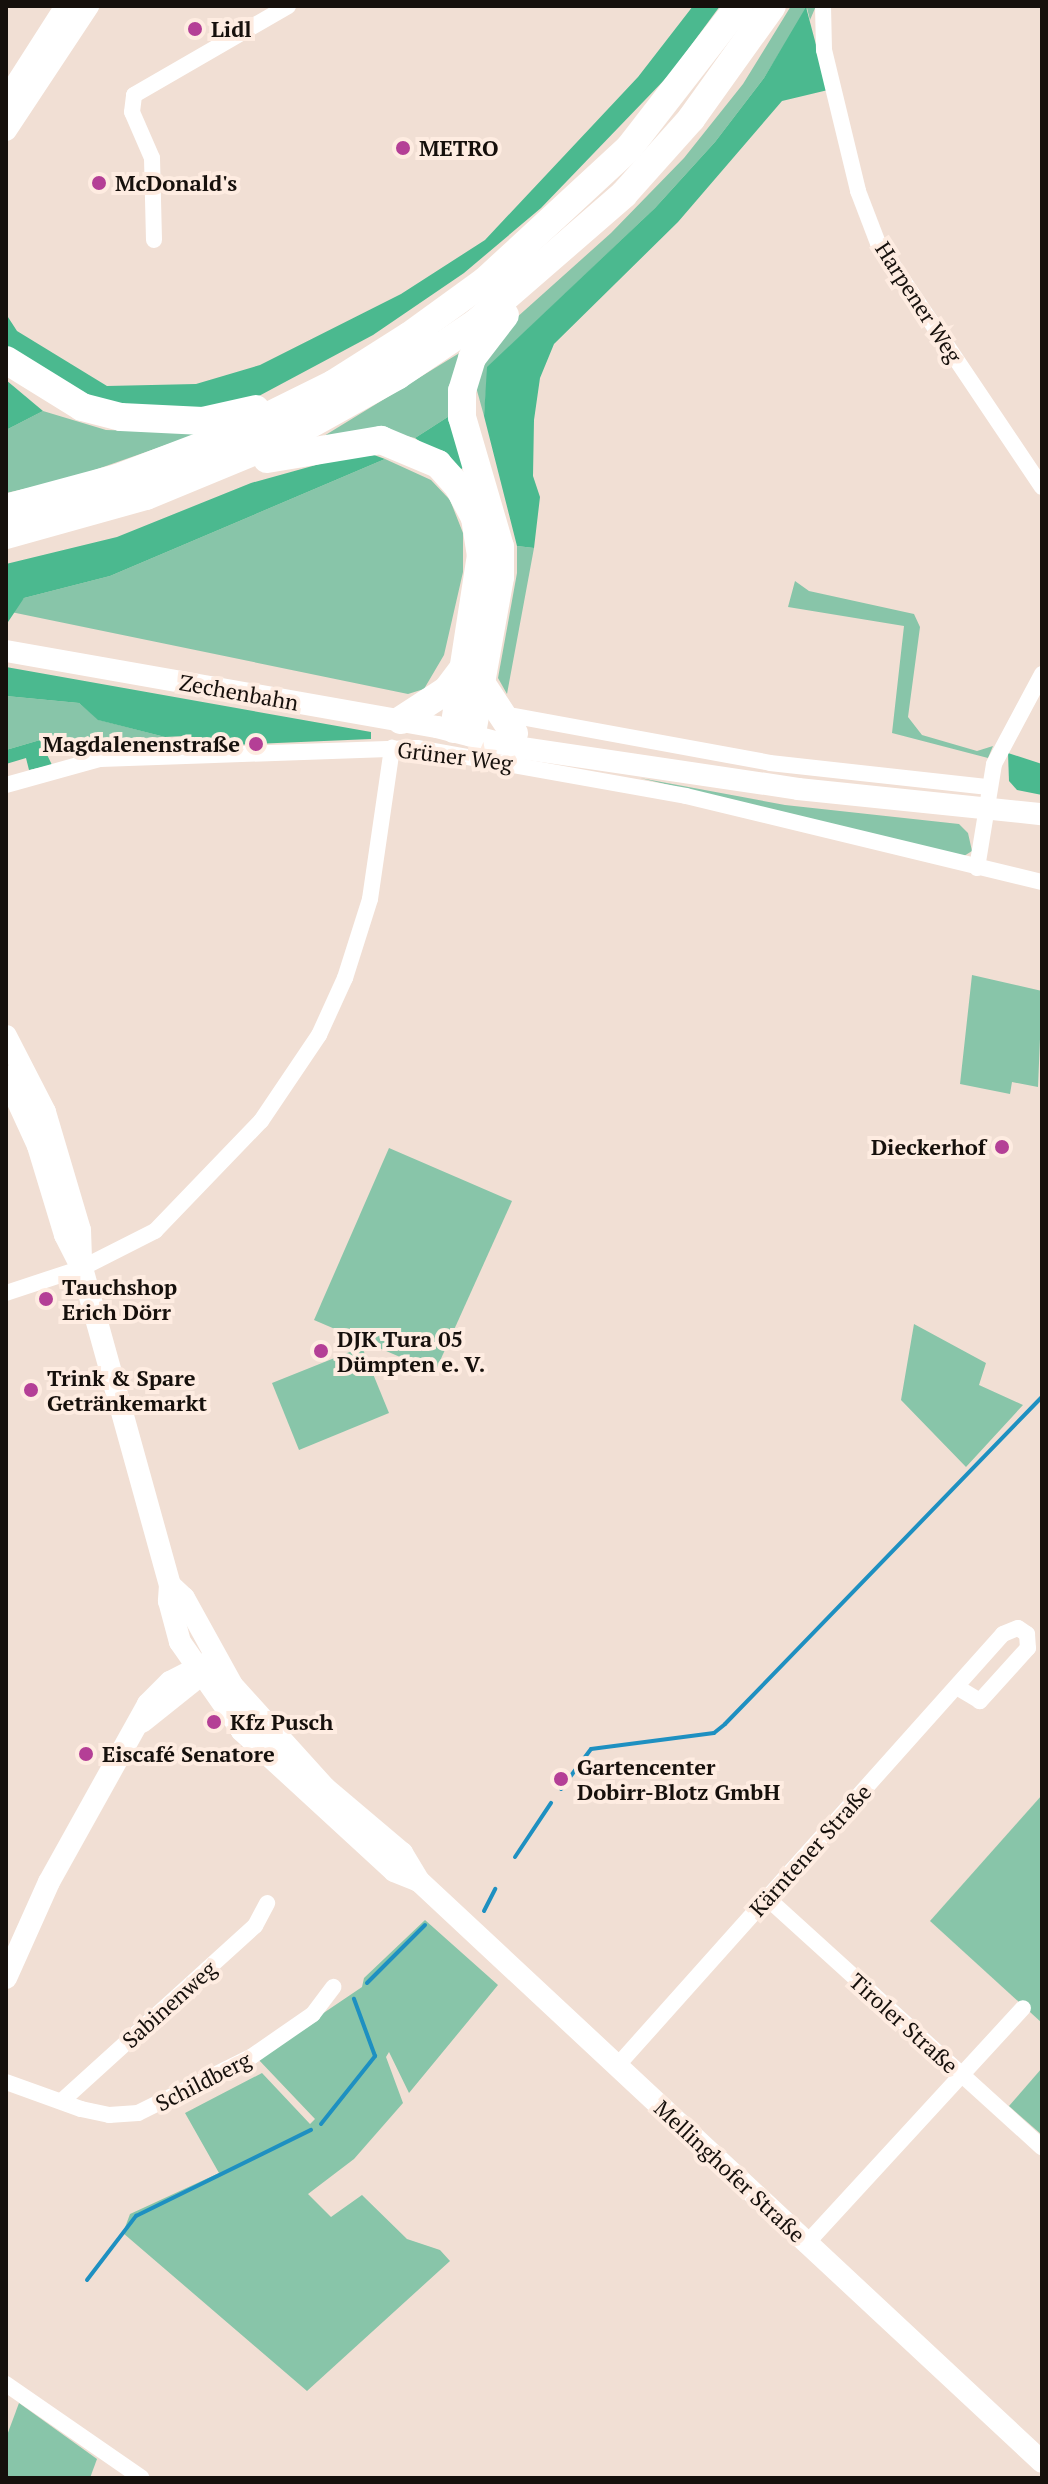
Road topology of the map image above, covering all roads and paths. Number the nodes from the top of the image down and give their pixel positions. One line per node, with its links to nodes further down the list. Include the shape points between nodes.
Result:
1 (66, 6): 7 (main road)
2 (88, 6): 8 (main road)
3 (288, 6): 9 (street, via 134,95 132,112 152,158)
4 (739, 6): 12 (highway, via 629,148 559,217 485,281)
5 (772, 6): 10 (highway, via 691,119)
6 (823, 6): 14 (street, Harpener Weg, via 824,50 858,191 878,243)
7 (6, 100)
8 (6, 130)
9 (154, 240)
10 (560, 254): 13 (highway, via 477,322 397,376); 19 (highway, via 487,335 472,358 462,391 462,417 500,547 500,577)
11 (6, 360): 12 (highway, via 82,407 159,423 248,412)
12 (333, 384): 15 (highway, via 186,453)
13 (212, 472): 16 (highway); 19 (highway, via 326,446 381,440 438,464 458,486 475,518 481,555)
14 (1042, 487)
15 (6, 508)
16 (6, 535)
17 (6, 651): 20 (main road, Zechenbahn)
18 (1042, 674): 27 (street, via 999,752)
19 (472, 676): 20 (highway); 21 (highway); 22 (highway)
20 (401, 720): 22 (main road, Zechenbahn)
21 (514, 725): 22 (main road, Zechenbahn); 24 (main road, Zechenbahn); 26 (street, Zechenbahn)
22 (463, 732): 24 (main road, Zechenbahn, via 515,747)
23 (392, 748): 25 (street, Grüner Weg, via 100,759); 29 (street, Grüner Weg, via 477,757 686,796); 33 (street, via 370,899 319,1035 261,1121 194,1196 155,1231)
24 (585, 754): 26 (main road, Zechenbahn, via 798,789)
25 (6, 785)
26 (916, 791): 27 (main road)
27 (987, 798): 28 (main road); 29 (street)
28 (1042, 814)
29 (977, 868): 30 (street, Grüner Weg)
30 (1042, 882)
31 (6, 1036): 33 (main road, Mellinghofer Straße, via 45,1112 80,1230)
32 (6, 1076): 33 (main road, Mellinghofer Straße)
33 (82, 1268): 34 (street); 35 (main road, Mellinghofer Straße)
34 (6, 1293)
35 (170, 1585): 36 (main road, Mellinghofer Straße, via 184,1598); 37 (main road, Mellinghofer Straße, via 177,1632)
36 (216, 1660): 37 (main road); 39 (main road, Mellinghofer Straße, via 280,1742 402,1853)
37 (198, 1672): 39 (main road, Mellinghofer Straße, via 242,1731 313,1800 394,1871); 42 (main road, via 148,1704)
38 (957, 1687): 38 (street, Kärntener Straße, via 1003,1634 1021,1629 1028,1637 1028,1648 980,1701); 40 (street, Kärntener Straße)
39 (419, 1881): 46 (main road, Mellinghofer Straße)
40 (767, 1898): 46 (street, Kärntener Straße); 47 (street, Tiroler Straße)
41 (267, 1903): 49 (street, Sabinenweg, via 255,1926)
42 (12, 1955): 43 (main road)
43 (6, 1978)
44 (333, 1987): 49 (street, Schildberg, via 313,2014 251,2057 171,2101 138,2113 109,2115)
45 (1023, 2008): 47 (street)
46 (617, 2066): 51 (main road, Mellinghofer Straße)
47 (961, 2075): 50 (street, Tiroler Straße); 51 (street)
48 (6, 2082): 49 (street, Schildberg)
49 (64, 2099)
50 (1042, 2147)
51 (807, 2243): 53 (main road, Mellinghofer Straße)
52 (6, 2384): 54 (street)
53 (1042, 2462)
54 (142, 2478)

